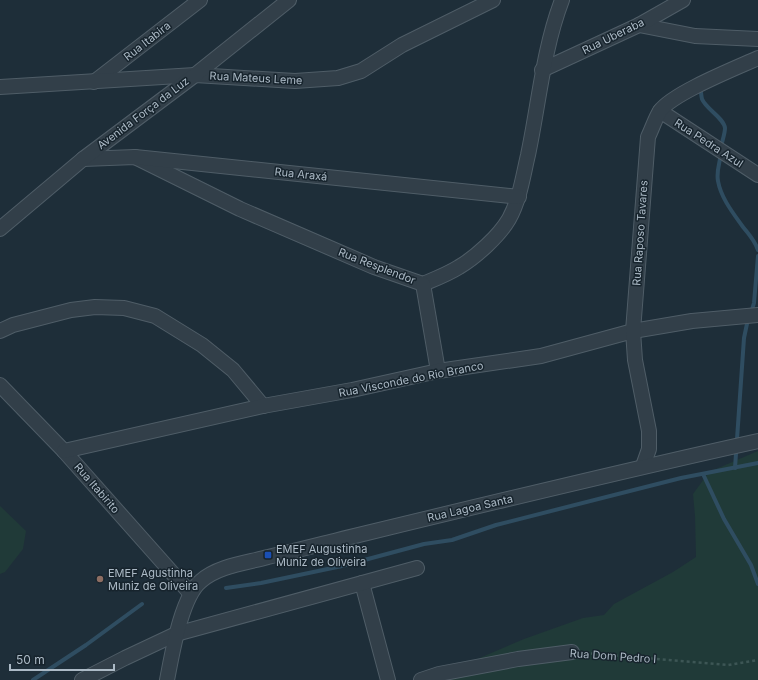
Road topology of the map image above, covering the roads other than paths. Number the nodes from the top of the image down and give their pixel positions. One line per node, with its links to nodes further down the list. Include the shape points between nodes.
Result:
1 (200, 0): 11 (street, Rua Itabira)
2 (289, 0): 10 (street, Avenida Força da Luz)
3 (493, 0): 10 (street, Rua Mateus Leme, via 402,45 361,70 338,78 295,81)
4 (562, 0): 9 (street, Rua Resplendor, via 553,23)
5 (684, 0): 6 (street, Rua Uberaba)
6 (639, 24): 7 (street, via 695,36); 9 (street, Rua Uberaba)
7 (758, 39)
8 (758, 58): 13 (street, Rua Raposo Tavares, via 685,92 671,100)
9 (542, 70): 17 (street, Rua Resplendor, via 533,132)
10 (195, 75): 11 (street, Rua Mateus Leme); 15 (street, Avenida Força da Luz)
11 (94, 82): 12 (street, Rua Mateus Leme)
12 (0, 87)
13 (660, 111): 16 (street, Rua Pedra Azul); 22 (street, Rua Raposo Tavares, via 648,137)
14 (135, 157): 15 (street, Rua Araxá); 17 (street, Rua Araxá); 19 (street, Rua Resplendor, via 240,210 374,268)
15 (83, 158): 18 (street, Avenida Força da Luz)
16 (758, 175)
17 (519, 197): 19 (street, Rua Resplendor, via 509,219 490,243 459,267)
18 (0, 229)
19 (423, 284): 23 (street)
20 (758, 316): 22 (street, Rua Visconde do Rio Branco, via 692,321)
21 (0, 331): 25 (street, via 63,312 95,307 124,308 149,314 202,345 233,370)
22 (633, 331): 23 (street, Rua Visconde do Rio Branco, via 541,356); 28 (street, Rua Raposo Tavares, via 635,360 649,431 649,448)
23 (438, 371): 25 (street, Rua Visconde do Rio Branco)
24 (0, 385): 27 (street, Rua Itabirito)
25 (263, 406): 27 (street, Rua Visconde do Rio Branco)
26 (758, 441): 28 (street, Rua Lagoa Santa)
27 (64, 451): 31 (street, Rua Itabirito)
28 (643, 466): 31 (street, Rua Lagoa Santa, via 240,564 213,573 200,581)
29 (417, 568): 30 (street)
30 (362, 583): 32 (street); 36 (street)
31 (190, 593): 32 (street)
32 (176, 634): 34 (street); 35 (street)
33 (572, 652): 37 (street, Rua Dom Pedro I, via 446,672)
34 (82, 680)
35 (167, 680)
36 (388, 680)
37 (421, 680)

